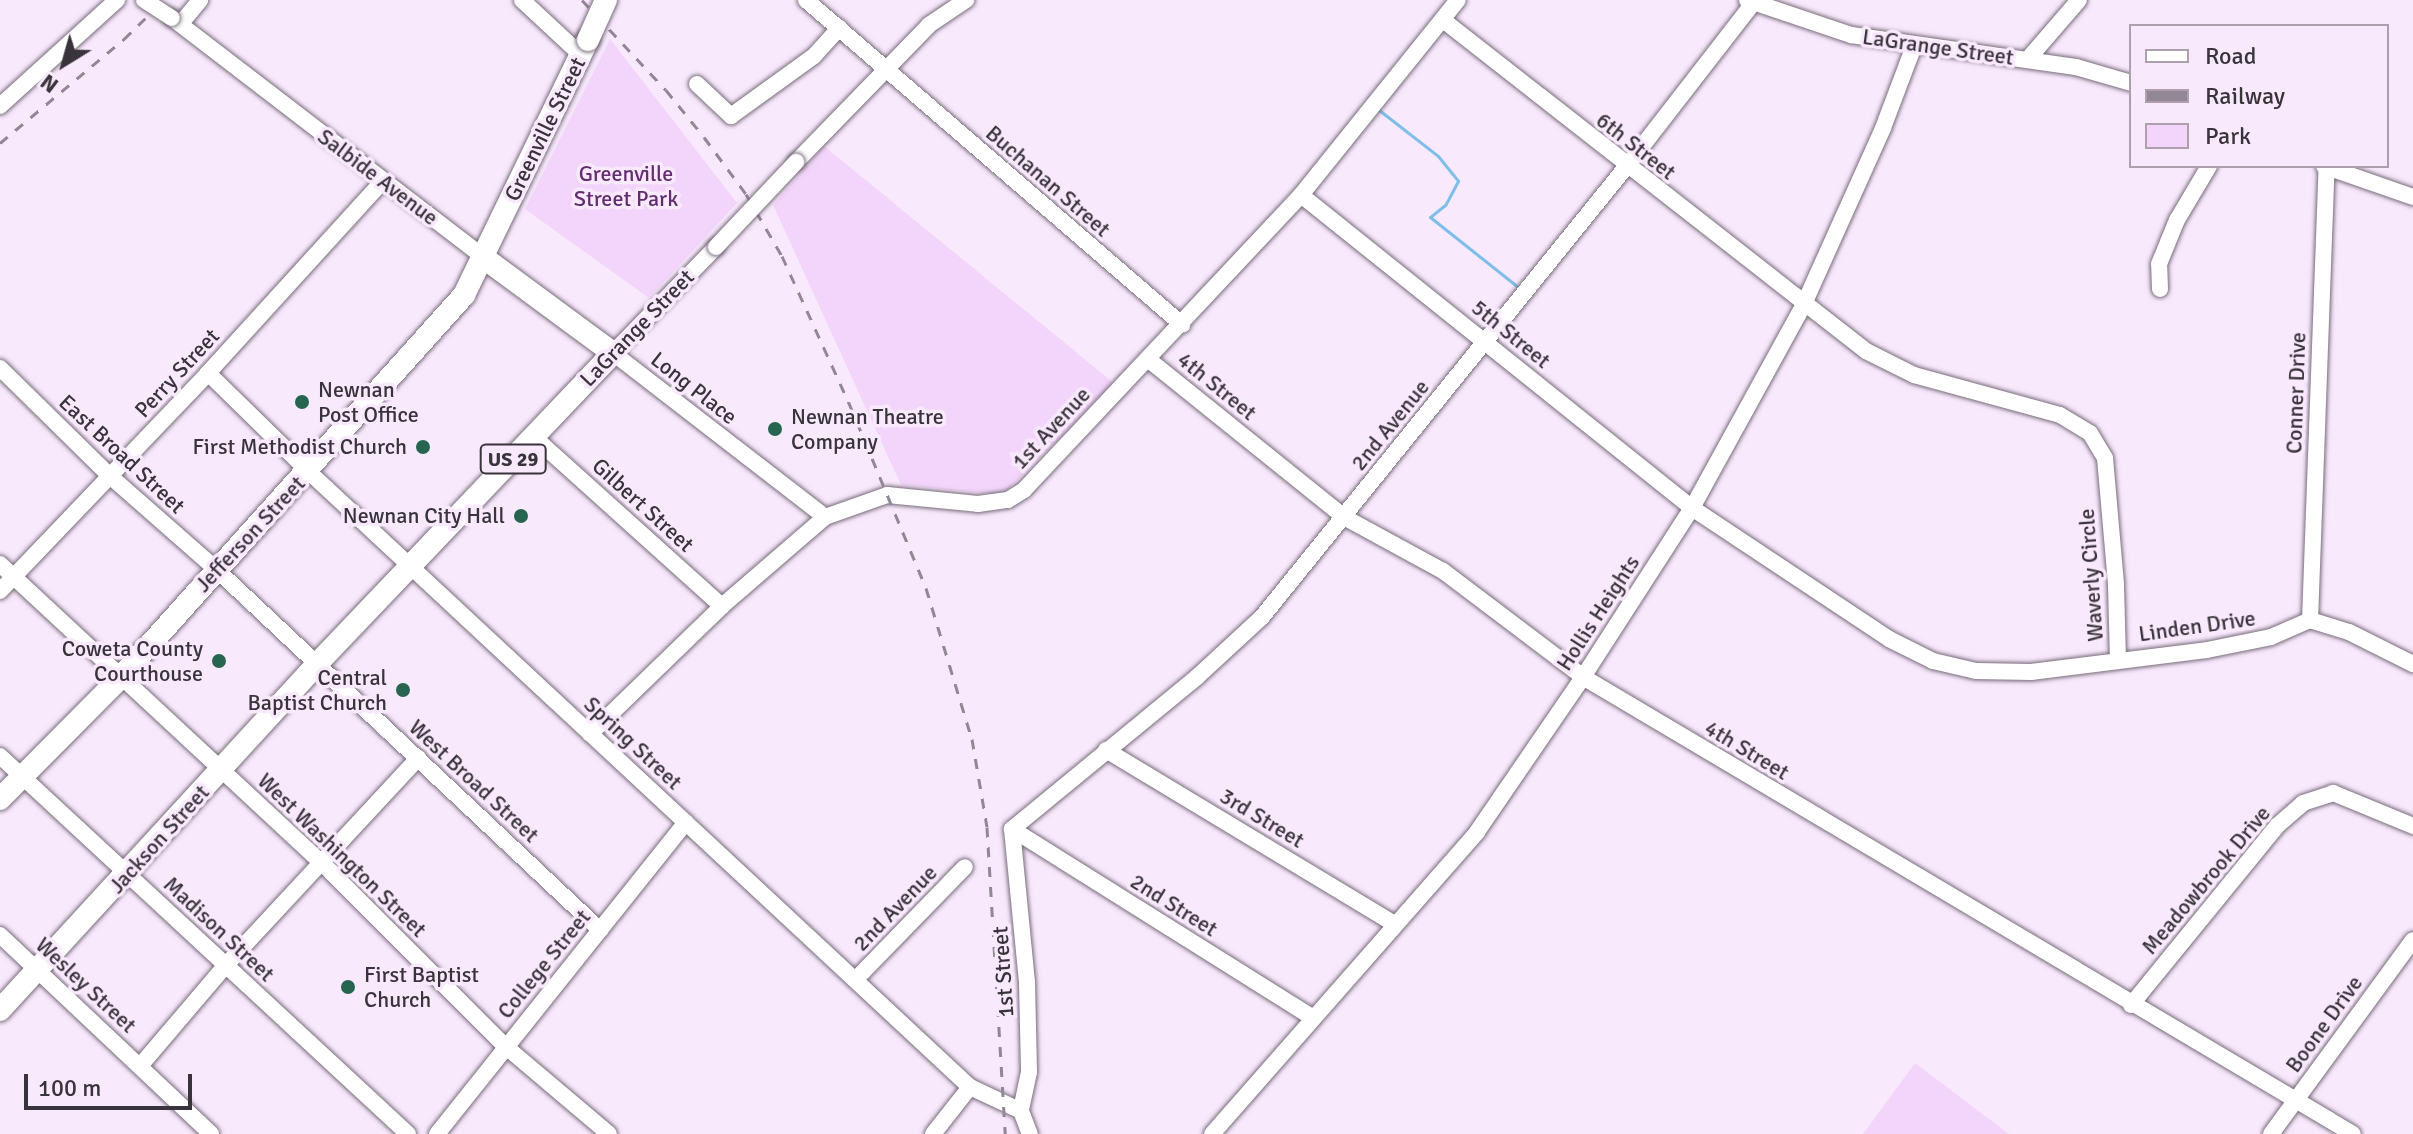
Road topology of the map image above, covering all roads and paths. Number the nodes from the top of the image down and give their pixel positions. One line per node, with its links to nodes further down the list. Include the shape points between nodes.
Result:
1 (117, 0): 20 (street)
2 (144, 0): 12 (street, Salbide Avenue, bridge)
3 (200, 0): 12 (street)
4 (522, 0): 15 (street)
5 (606, 0): 15 (main road, Greenville Street, bridge)
6 (806, 0): 13 (street, Buchanan Street)
7 (966, 0): 17 (street, LaGrange Street, via 929,25)
8 (1458, 0): 11 (street, 1st Avenue)
9 (2079, 0): 16 (street)
10 (1750, 1): 14 (street, LaGrange Street, via 1851,35); 21 (street, 2nd Avenue)
11 (1443, 20): 21 (street, 6th Street); 26 (street, 1st Avenue)
12 (177, 21): 25 (street, Salbide Avenue)
13 (839, 28): 17 (street, Buchanan Street); 19 (street, via 814,56 731,116)
14 (1914, 46): 16 (street, LaGrange Street); 30 (street, Hollis Heights)
15 (584, 48): 28 (main road, Greenville Street)
16 (2028, 59): 18 (street, LaGrange Street)
17 (886, 68): 31 (street, Buchanan Street); 33 (street, LaGrange Street, bridge)
18 (2129, 82)
19 (697, 84)
20 (0, 106)
21 (1626, 167): 30 (street, 6th Street); 32 (street, 2nd Avenue)
22 (2208, 168): 29 (street, via 2159,264)
23 (2325, 168): 49 (street, Conner Drive)
24 (2328, 168): 27 (street)
25 (383, 181): 28 (street, Salbide Avenue); 36 (street, Perry Street)
26 (1301, 195): 31 (street, 1st Avenue); 32 (street, 5th Street)
27 (2413, 197)
28 (492, 263): 33 (main road, Salbide Avenue); 38 (main road, Jefferson Street)
29 (2160, 289)
30 (1804, 304): 40 (street, Hollis Heights); 50 (street, Waverly Circle, via 1866,351 1914,375 2060,415 2090,433 2105,458)
31 (1182, 325): 34 (street, 1st Avenue)
32 (1485, 342): 40 (street, 5th Street); 42 (street, 2nd Avenue)
33 (613, 353): 37 (main road, LaGrange Street / US 29); 41 (street, Long Place)
34 (1149, 360): 41 (street, 1st Avenue, via 1024,490 1008,500 978,504 887,495); 42 (street, 4th Street)
35 (0, 368): 39 (street, East Broad Street)
36 (208, 373): 38 (street, Spring Street); 39 (street, Perry Street)
37 (534, 437): 44 (main road, LaGrange Street / US 29); 48 (street, Gilbert Street)
38 (308, 471): 44 (street, Spring Street); 45 (main road, Jefferson Street)
39 (110, 476): 45 (street, East Broad Street); 46 (street, Perry Street)
40 (1692, 508): 50 (street, Waverly Circle, via 1889,639 1933,661 1976,671 2031,672); 53 (street, Hollis Heights)
41 (825, 517): 48 (street, 1st Avenue)
42 (1344, 517): 53 (street, 4th Street, via 1443,571); 56 (street, 2nd Avenue, via 1262,617)
43 (0, 564): 46 (street, West Washington Street)
44 (413, 566): 52 (main road, LaGrange Street / US 29); 55 (street, Spring Street)
45 (217, 570): 52 (street, East Broad Street); 54 (main road, Jefferson Street)
46 (14, 577): 47 (street, Perry Street); 54 (street, West Washington Street)
47 (0, 591)
48 (722, 606): 55 (street, 1st Avenue)
49 (2310, 620): 50 (street, Linden Drive, via 2271,637); 51 (street, via 2349,632)
50 (2118, 659)
51 (2413, 664)
52 (316, 665): 58 (street, West Broad Street); 59 (main road, Jackson Street / US 29)
53 (1583, 677): 68 (street, Hollis Heights, via 1477,832); 75 (street, 4th Street)
54 (120, 678): 59 (street, West Washington Street); 60 (main road, Jefferson Street)
55 (590, 734): 62 (street, Spring Street)
56 (1106, 750): 64 (street, 2nd Avenue); 68 (street, 3rd Street)
57 (0, 756): 60 (street, Madison Street)
58 (418, 758): 65 (street); 69 (street, West Broad Street)
59 (221, 771): 65 (street, West Washington Street); 67 (main road, Jackson Street / US 29)
60 (21, 776): 61 (main road, Jefferson Street); 67 (street, Madison Street)
61 (0, 799)
62 (686, 822): 69 (street, College Street); 74 (street, Spring Street)
63 (2413, 826): 75 (street, Meadowbrook Drive, via 2333,793 2303,803 2278,825)
64 (1012, 829): 77 (street, 2nd Street); 82 (street, 1st Street, via 1027,982 1029,1072)
65 (322, 864): 72 (street); 78 (street, West Washington Street)
66 (965, 867): 74 (street, 2nd Avenue)
67 (128, 874): 72 (street, Madison Street); 73 (main road, Jackson Street / US 29)
68 (1394, 924): 77 (street, Hollis Heights)
69 (600, 930): 78 (street, College Street)
70 (0, 935): 73 (street, Wesley Street)
71 (2413, 940): 81 (street, Boone Drive)
72 (225, 966): 79 (street); 84 (street, Madison Street)
73 (38, 969): 76 (main road, Jackson Street / US 29); 79 (street, Wesley Street)
74 (856, 979): 80 (street, Spring Street)
75 (2131, 1005): 81 (street, 4th Street)
76 (0, 1010)
77 (1313, 1018): 89 (street, Hollis Heights)
78 (505, 1046): 85 (street, College Street); 86 (street, West Washington Street)
79 (140, 1066): 83 (street, Wesley Street)
80 (970, 1087): 82 (street, Spring Street); 87 (street)
81 (2296, 1101): 90 (street, Boone Drive); 91 (street, 4th Street)
82 (1021, 1111): 88 (street)
83 (211, 1134)
84 (408, 1134)
85 (437, 1134)
86 (609, 1134)
87 (933, 1134)
88 (1030, 1134)
89 (1212, 1134)
90 (2271, 1134)
91 (2353, 1134)

